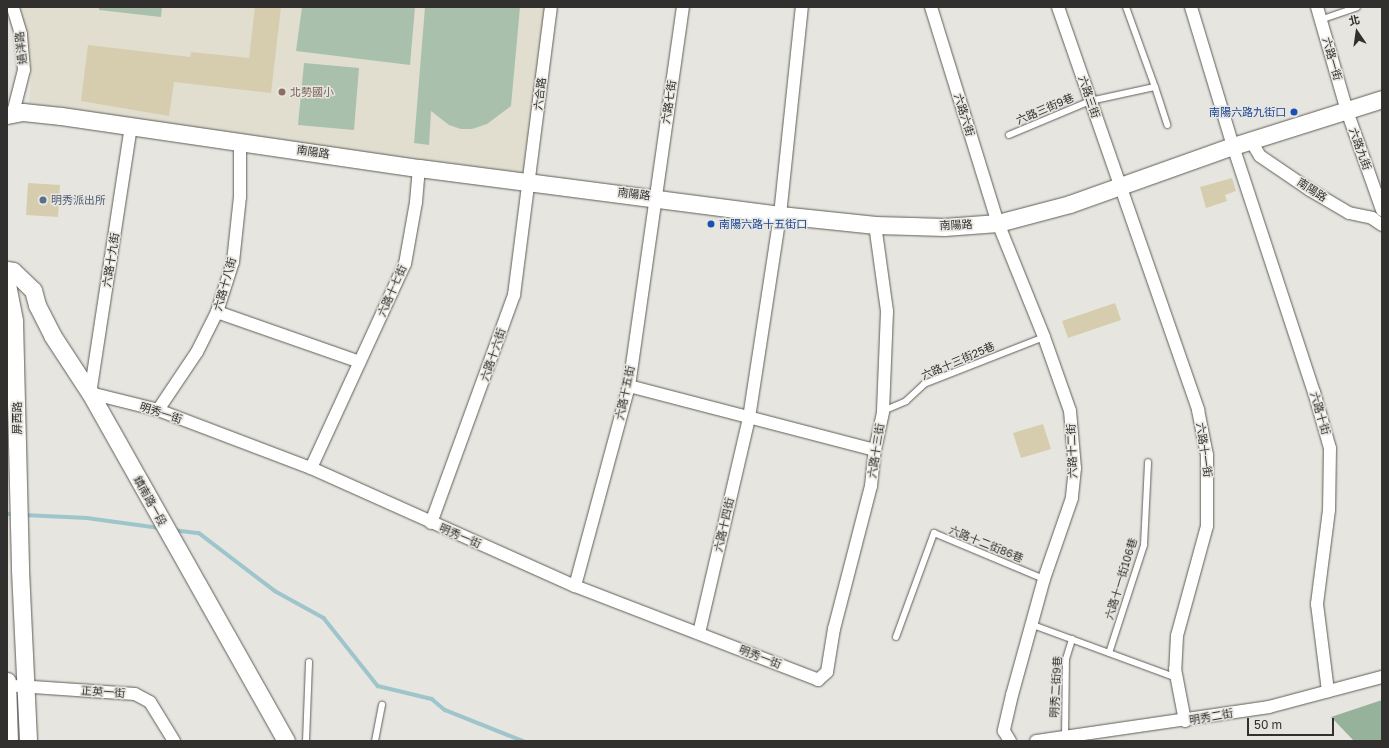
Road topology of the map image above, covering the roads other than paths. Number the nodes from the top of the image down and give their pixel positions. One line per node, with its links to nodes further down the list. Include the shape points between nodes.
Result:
1 (13, 7): 16 (street, 過洋路, via 21,34 24,70)
2 (552, 7): 24 (street, 六合路)
3 (684, 7): 26 (street, 六路七街)
4 (802, 7): 28 (street)
5 (931, 7): 29 (street, 六路六街)
6 (1058, 7): 14 (street, 六路三街)
7 (1126, 7): 12 (lane)
8 (1191, 7): 22 (street)
9 (1317, 7): 11 (street, 六路一街)
10 (1357, 7): 11 (lane)
11 (1320, 20): 15 (street, 六路一街)
12 (1155, 87): 14 (lane, 六路三街9巷); 17 (lane)
13 (1382, 99): 15 (street, 南陽路)
14 (1090, 101): 19 (lane, 六路三街9巷); 25 (street, 六路三街)
15 (1347, 111): 21 (street, 南陽路); 27 (street, 六路九街)
16 (10, 114): 18 (street, 南陽路, via 33,113)
17 (1167, 125)
18 (131, 126): 20 (street, 南陽路); 38 (street, 六路十九街)
19 (1009, 136)
20 (240, 141): 23 (street, 南陽路); 34 (street, 六路十八街, via 240,196 233,262)
21 (1251, 141): 22 (street, 南陽路); 31 (street, 南陽路, via 1260,156 1310,190 1349,213 1372,218)
22 (1233, 146): 25 (street, 南陽路); 60 (street, 六路十街, via 1330,448 1329,510 1317,604)
23 (418, 168): 24 (street, 南陽路); 36 (street, 六路十七街, via 416,202 405,264)
24 (529, 180): 26 (street, 南陽路); 45 (street, 六路十六街, via 514,295)
25 (1122, 186): 29 (street, 南陽路); 56 (street, 六路十一街, via 1198,410 1207,455 1207,526 1177,636)
26 (654, 197): 28 (street, 南陽路); 37 (street, 六路十五街)
27 (1382, 210)
28 (780, 215): 30 (street, 南陽路); 41 (street, 六路十四街)
29 (998, 223): 30 (street, 南陽路, via 944,227); 35 (street, 六路十二街)
30 (875, 225): 40 (street, 六路十三街, via 887,311)
31 (1382, 225)
32 (7, 270): 38 (street, 鎮南路一段, via 13,271 33,290 37,305 52,335)
33 (7, 284): 59 (street, 屏西路, via 14,321)
34 (217, 312): 36 (street); 39 (street, 六路十八街, via 197,352)
35 (1044, 336): 40 (lane, 六路十三街25巷, via 924,384 906,401); 46 (street, 六路十二街, via 1070,411 1075,468 1072,498)
36 (360, 362): 44 (street, 六路十七街)
37 (629, 386): 41 (street); 47 (street, 六路十五街)
38 (90, 393): 39 (street, 明秀一街); 68 (street, 鎮南路一段)
39 (158, 410): 44 (street, 明秀一街)
40 (883, 411): 42 (street, 六路十三街)
41 (749, 418): 42 (street); 49 (street, 六路十四街)
42 (874, 450): 54 (street, 六路十三街, via 870,486 834,629)
43 (1148, 462): 52 (lane, 六路十一街106巷, via 1144,544)
44 (311, 468): 45 (street, 明秀一街)
45 (431, 523): 47 (street, 明秀一街)
46 (1044, 579): 48 (street, 六路十二街); 50 (lane, 六路十二街86巷, via 934,533)
47 (575, 586): 49 (street, 明秀一街)
48 (1033, 625): 51 (lane); 63 (street, 六路十二街)
49 (699, 633): 54 (street, 明秀一街, via 818,680)
50 (896, 636)
51 (1072, 639): 52 (lane); 64 (lane, 明秀二街9巷, via 1066,659)
52 (1109, 653): 56 (lane)
53 (309, 662): 69 (lane)
54 (827, 672)
55 (1382, 677): 60 (street, 明秀二街)
56 (1177, 678): 62 (street, 六路十一街)
57 (7, 681): 58 (street)
58 (7, 686): 59 (street, 正英一街); 65 (street)
59 (25, 686): 66 (street); 67 (street, 正英一街, via 135,694 150,702)
60 (1328, 691): 62 (street, 明秀二街, via 1269,706)
61 (382, 705): 70 (lane)
62 (1185, 721): 64 (street, 明秀二街)
63 (1007, 736)
64 (1064, 737): 71 (street, 明秀二街)
65 (9, 741)
66 (28, 741)
67 (174, 741)
68 (286, 741)
69 (306, 741)
70 (375, 741)
71 (1036, 741)

